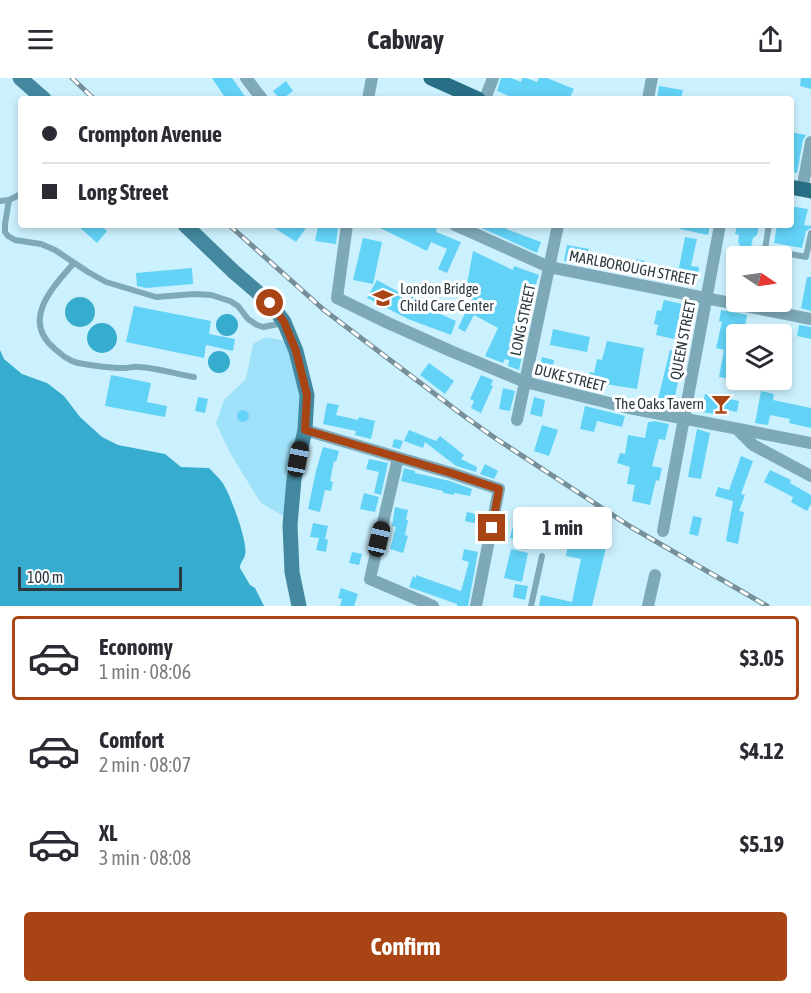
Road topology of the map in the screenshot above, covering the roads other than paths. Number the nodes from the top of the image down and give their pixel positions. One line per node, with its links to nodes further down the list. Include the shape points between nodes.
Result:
1 (20, 78): 7 (street)
2 (246, 78): 8 (street)
3 (372, 78): 9 (street)
4 (431, 78): 10 (main road)
5 (493, 78): 11 (street)
6 (652, 78): 12 (street)
7 (41, 96)
8 (260, 96)
9 (369, 96)
10 (471, 96)
11 (486, 96)
12 (649, 96)
13 (811, 142): 14 (street)
14 (801, 189)
15 (18, 196): 16 (lane)
16 (9, 200): 17 (lane); 25 (lane, via 5,224 8,236 41,244)
17 (0, 201)
18 (188, 228): 29 (street, via 270,303)
19 (348, 228): 31 (street, DUKE STREET, via 337,298)
20 (463, 228): 26 (street, MARLBOROUGH STREET)
21 (557, 228): 26 (street, LONG STREET)
22 (719, 228): 27 (street, QUEEN STREET)
23 (769, 228): 24 (lane, via 765,249 806,257)
24 (811, 233)
25 (74, 262): 29 (lane, via 106,282 146,295 211,295 238,306 257,325); 30 (lane, via 43,305 39,324 50,345 77,363 138,366)
26 (549, 267): 27 (street, MARLBOROUGH STREET); 31 (street, LONG STREET)
27 (707, 297): 28 (street, MARLBOROUGH STREET); 32 (street, QUEEN STREET)
28 (811, 319)
29 (284, 322): 35 (street, via 307,395)
30 (194, 377)
31 (525, 382): 32 (street, DUKE STREET); 33 (street, LONG STREET)
32 (684, 418): 34 (street, DUKE STREET); 39 (street, QUEEN STREET)
33 (517, 420)
34 (736, 429): 36 (street, DUKE STREET); 38 (street, via 753,445)
35 (305, 430): 37 (street); 42 (street, via 294,479 290,525)
36 (811, 443)
37 (398, 458): 43 (street, via 370,579); 44 (street, via 499,489)
38 (811, 476)
39 (663, 531)
40 (542, 556): 45 (lane)
41 (654, 575): 46 (street)
42 (298, 606)
43 (433, 606)
44 (476, 606)
45 (531, 606)
46 (648, 606)

